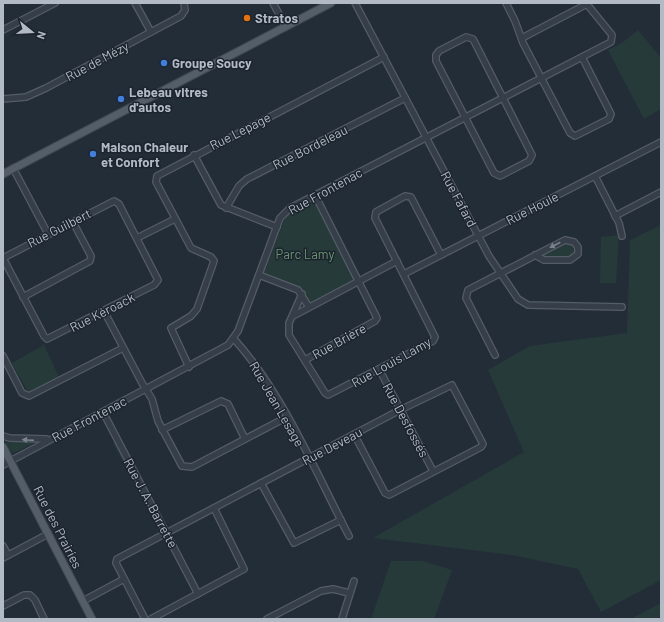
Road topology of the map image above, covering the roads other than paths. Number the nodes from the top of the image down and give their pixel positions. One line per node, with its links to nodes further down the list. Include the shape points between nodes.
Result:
1 (55, 3): 10 (street)
2 (135, 3): 11 (street)
3 (184, 3): 11 (street, Rue de Mézy, via 185,10 181,16)
4 (273, 3): 9 (street)
5 (331, 3): 9 (main road)
6 (355, 3): 13 (street, Rue Fafard)
7 (506, 3): 12 (street)
8 (586, 4): 12 (street); 14 (street, Rue Frontenac, via 612,35 612,40)
9 (286, 27): 23 (main road)
10 (3, 30)
11 (151, 32): 18 (street, Rue de Mézy, via 33,95)
12 (522, 38): 15 (street)
13 (384, 57): 17 (street, Rue Fafard); 22 (street, Rue Lepage)
14 (582, 57): 15 (street, Rue Frontenac); 15 (street, via 611,114 609,119 577,135 570,133)
15 (541, 78): 16 (street, Rue Frontenac)
16 (503, 97): 19 (street, Rue Frontenac); 19 (street, via 532,154 530,160 522,165 500,176 495,174); 19 (street, via 472,38 466,37 439,51 436,60)
17 (405, 98): 20 (street, Rue Fafard); 29 (street, Rue Bordeleau, via 247,179 239,186)
18 (3, 99)
19 (465, 117): 20 (street, Rue Frontenac)
20 (425, 138): 27 (street, Rue Frontenac); 35 (street, Rue Fafard)
21 (661, 142): 25 (street, Rue Houle)
22 (194, 155): 29 (street, via 218,201); 31 (street, Rue Lepage, via 156,177 156,182)
23 (13, 168): 24 (main road); 34 (street)
24 (3, 174)
25 (595, 176): 30 (street); 35 (street, Rue Houle)
26 (661, 192): 30 (street)
27 (315, 194): 33 (street, Rue Frontenac, via 286,210); 45 (street, Rue Brière)
28 (116, 202): 32 (street, Rue Guilbert, via 112,201); 37 (street, Rue Kéroack)
29 (226, 208): 33 (street)
30 (616, 216): 36 (street)
31 (175, 219): 37 (street); 57 (street, Rue Lepage, via 192,249 211,257 214,261 196,311 171,328)
32 (73, 222): 34 (street, Rue Guilbert); 47 (street, via 90,261)
33 (276, 227): 44 (street, Rue Frontenac)
34 (48, 234): 40 (street, Rue Guilbert)
35 (478, 236): 38 (street, Rue Houle); 42 (street, Rue Fafard)
36 (622, 236)
37 (137, 238): 50 (street, Rue Kéroack, via 157,282)
38 (441, 255): 41 (street, Rue Louis Lamy, via 412,199 407,196 375,215); 43 (street, Rue Houle)
39 (536, 255): 39 (street, one-way to 39, via 544,260 570,260 578,254 578,247 571,240 565,240); 42 (street)
40 (3, 258): 47 (street, Rue Kéroack)
41 (398, 262): 43 (street, Rue Louis Lamy); 45 (street)
42 (500, 273): 49 (street, Rue Fafard, via 516,297 524,304); 55 (street, via 465,294)
43 (404, 274): 58 (street, Rue Louis Lamy, via 435,337 433,341)
44 (259, 275): 46 (street, via 296,289); 52 (street, Rue Frontenac)
45 (359, 282): 48 (street); 56 (street, Rue Brière, via 377,317 376,320)
46 (302, 294): 48 (street); 51 (street, Rue Louis Lamy)
47 (23, 297): 50 (street, Rue Kéroack, via 47,339)
48 (309, 307): 51 (street)
49 (622, 307)
50 (104, 311): 53 (street)
51 (293, 316): 56 (street, Rue Louis Lamy, via 288,325 289,334)
52 (234, 338): 57 (street, Rue Frontenac, via 224,348); 62 (street, Rue Jean Lesage, via 262,375)
53 (123, 348): 54 (street, via 29,396 22,393); 59 (street)
54 (3, 356)
55 (495, 356)
56 (305, 360): 58 (street, Rue Louis Lamy, via 327,395)
57 (189, 367): 59 (street, Rue Frontenac)
58 (379, 369): 60 (street, Rue Desfossés)
59 (146, 389): 61 (street, Rue Frontenac); 63 (street)
60 (400, 410): 64 (street, Rue Deveau); 72 (street, Rue Desfossés); 72 (street, Rue Deveau, via 452,385 483,445)
61 (103, 412): 66 (street, Rue Frontenac); 76 (street, Rue J. A. Barrette)
62 (287, 417): 67 (street); 69 (street, Rue Jean Lesage)
63 (162, 430): 67 (street, via 180,464 187,468); 67 (street, via 221,401 228,404)
64 (354, 434): 69 (street, Rue Deveau); 72 (street, via 387,494)
65 (3, 436): 66 (street, one-way to 65, via 34,440)
66 (53, 438): 70 (street, Rue Frontenac)
67 (245, 439)
68 (3, 447): 70 (main road, Rue des Prairies)
69 (309, 458): 73 (street, Rue Deveau); 75 (street, Rue Jean Lesage)
70 (10, 461): 71 (street, Rue Frontenac); 77 (main road, Rue des Prairies)
71 (3, 465)
72 (433, 472)
73 (261, 483): 74 (street, Rue Deveau); 75 (street, via 294,543)
74 (214, 508): 76 (street, Rue Deveau); 84 (street, via 244,569)
75 (341, 520): 78 (street, Rue Jean Lesage)
76 (166, 533): 81 (street, Rue Deveau, via 116,560); 84 (street, Rue J. A. Barrette)
77 (48, 534): 80 (street); 85 (main road, Rue des Prairies)
78 (349, 536)
79 (3, 546): 80 (street)
80 (5, 557)
81 (124, 579): 85 (street); 89 (street, Rue Deveau)
82 (354, 581): 83 (street)
83 (349, 593): 91 (street, via 333,589 321,591); 92 (street)
84 (198, 594): 90 (street)
85 (83, 601): 88 (main road, Rue des Prairies)
86 (3, 606): 87 (street, via 29,595)
87 (44, 619)
88 (92, 619)
89 (146, 619)
90 (151, 619)
91 (267, 619)
92 (342, 619)

